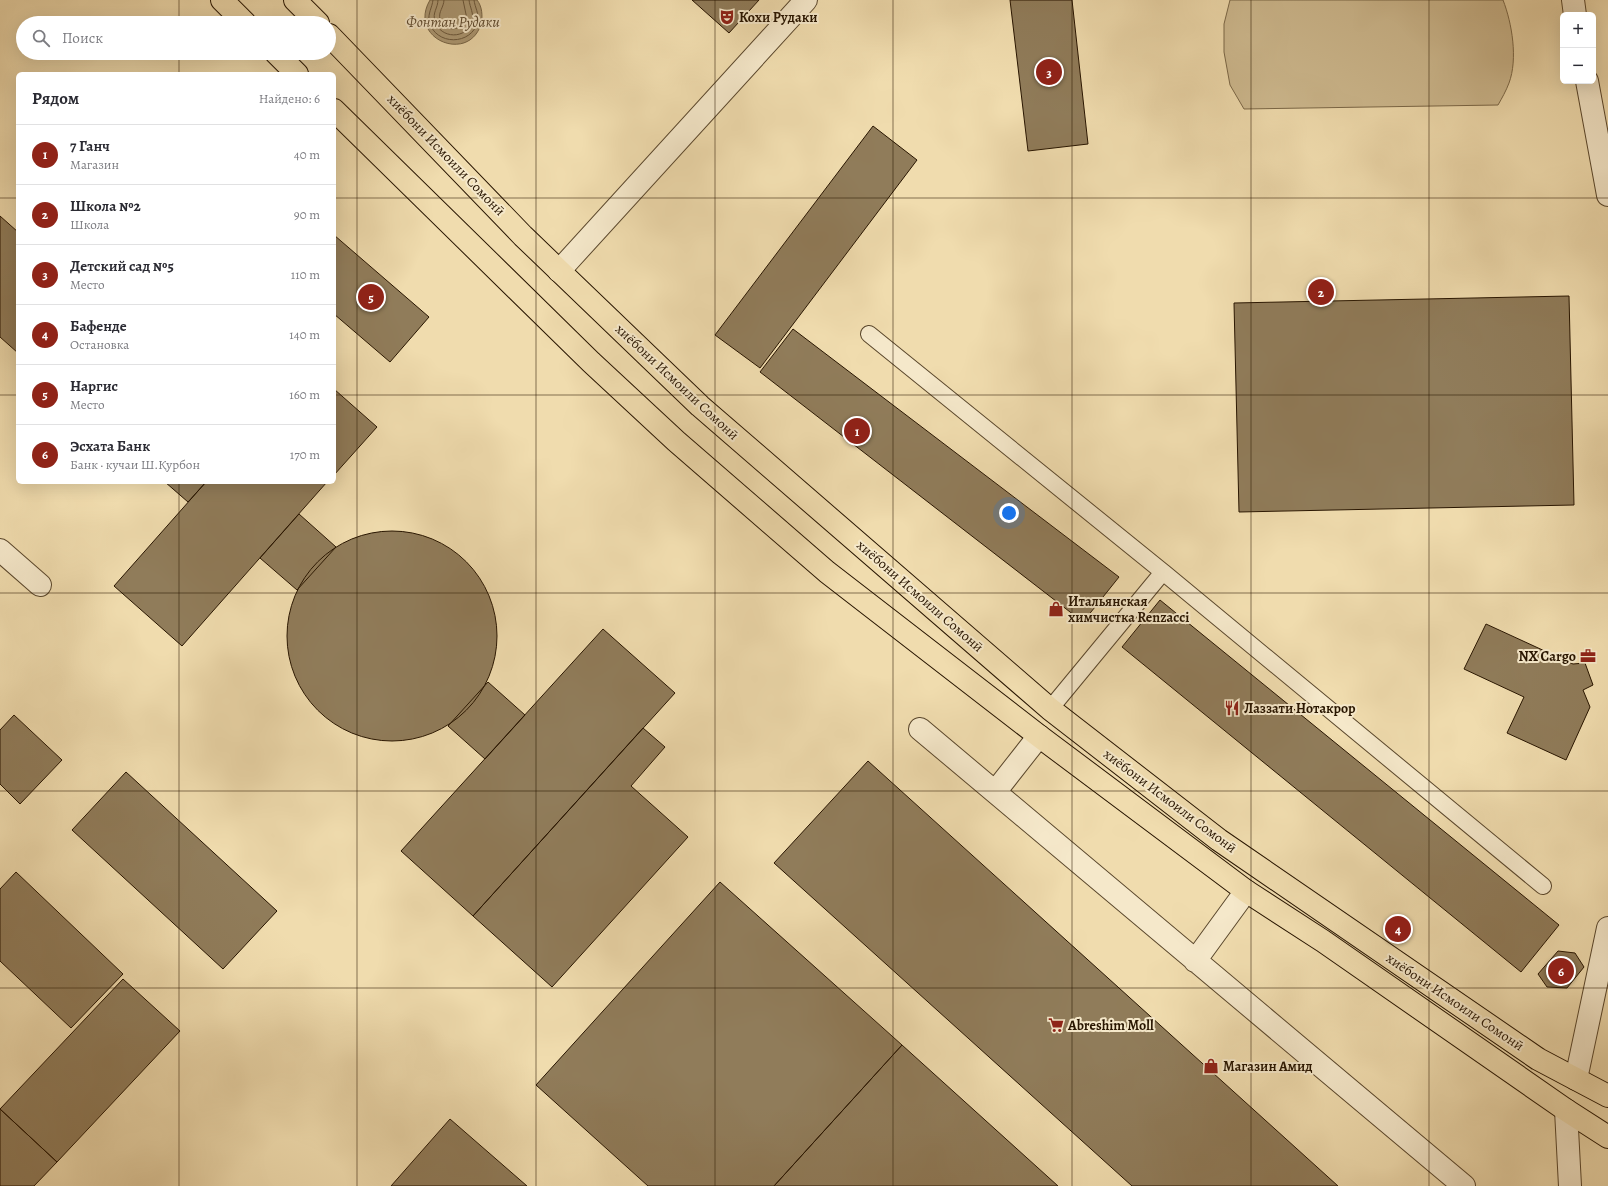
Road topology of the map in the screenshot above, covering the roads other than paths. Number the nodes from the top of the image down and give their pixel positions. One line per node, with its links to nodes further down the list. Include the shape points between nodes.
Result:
1 (222, 0): 6 (highway)
2 (295, 0): 7 (highway)
3 (806, 0): 14 (street)
4 (1573, 0): 5 (street)
5 (1575, 12)
6 (238, 16)
7 (311, 16)
8 (336, 41): 14 (highway, хиёбони Исмоили Сомонӣ)
9 (283, 60): 10 (highway)
10 (295, 72)
11 (1588, 84): 13 (street)
12 (336, 112): 21 (highway, хиёбони Исмоили Сомонӣ, via 591,362 676,441 827,572)
13 (1608, 195)
14 (559, 271): 19 (highway, хиёбони Исмоили Сомонӣ, via 700,406)
15 (869, 334): 17 (lane)
16 (0, 550): 18 (street)
17 (1163, 572): 19 (lane); 23 (lane)
18 (40, 585)
19 (1050, 709): 27 (highway, хиёбони Исмоили Сомонӣ, via 1218,840 1538,1059)
20 (920, 729): 22 (street)
21 (1039, 736): 22 (street); 24 (highway, хиёбони Исмоили Сомонӣ)
22 (995, 792): 26 (street)
23 (1543, 886)
24 (1246, 891): 26 (street); 29 (highway, хиёбони Исмоили Сомонӣ, via 1323,941)
25 (1608, 928): 27 (street)
26 (1195, 961): 31 (street)
27 (1576, 1079): 28 (highway, хиёбони Исмоили Сомонӣ); 29 (highway)
28 (1608, 1096)
29 (1566, 1110): 30 (highway, хиёбони Исмоили Сомонӣ); 32 (street)
30 (1608, 1138)
31 (1464, 1186)
32 (1570, 1186)

